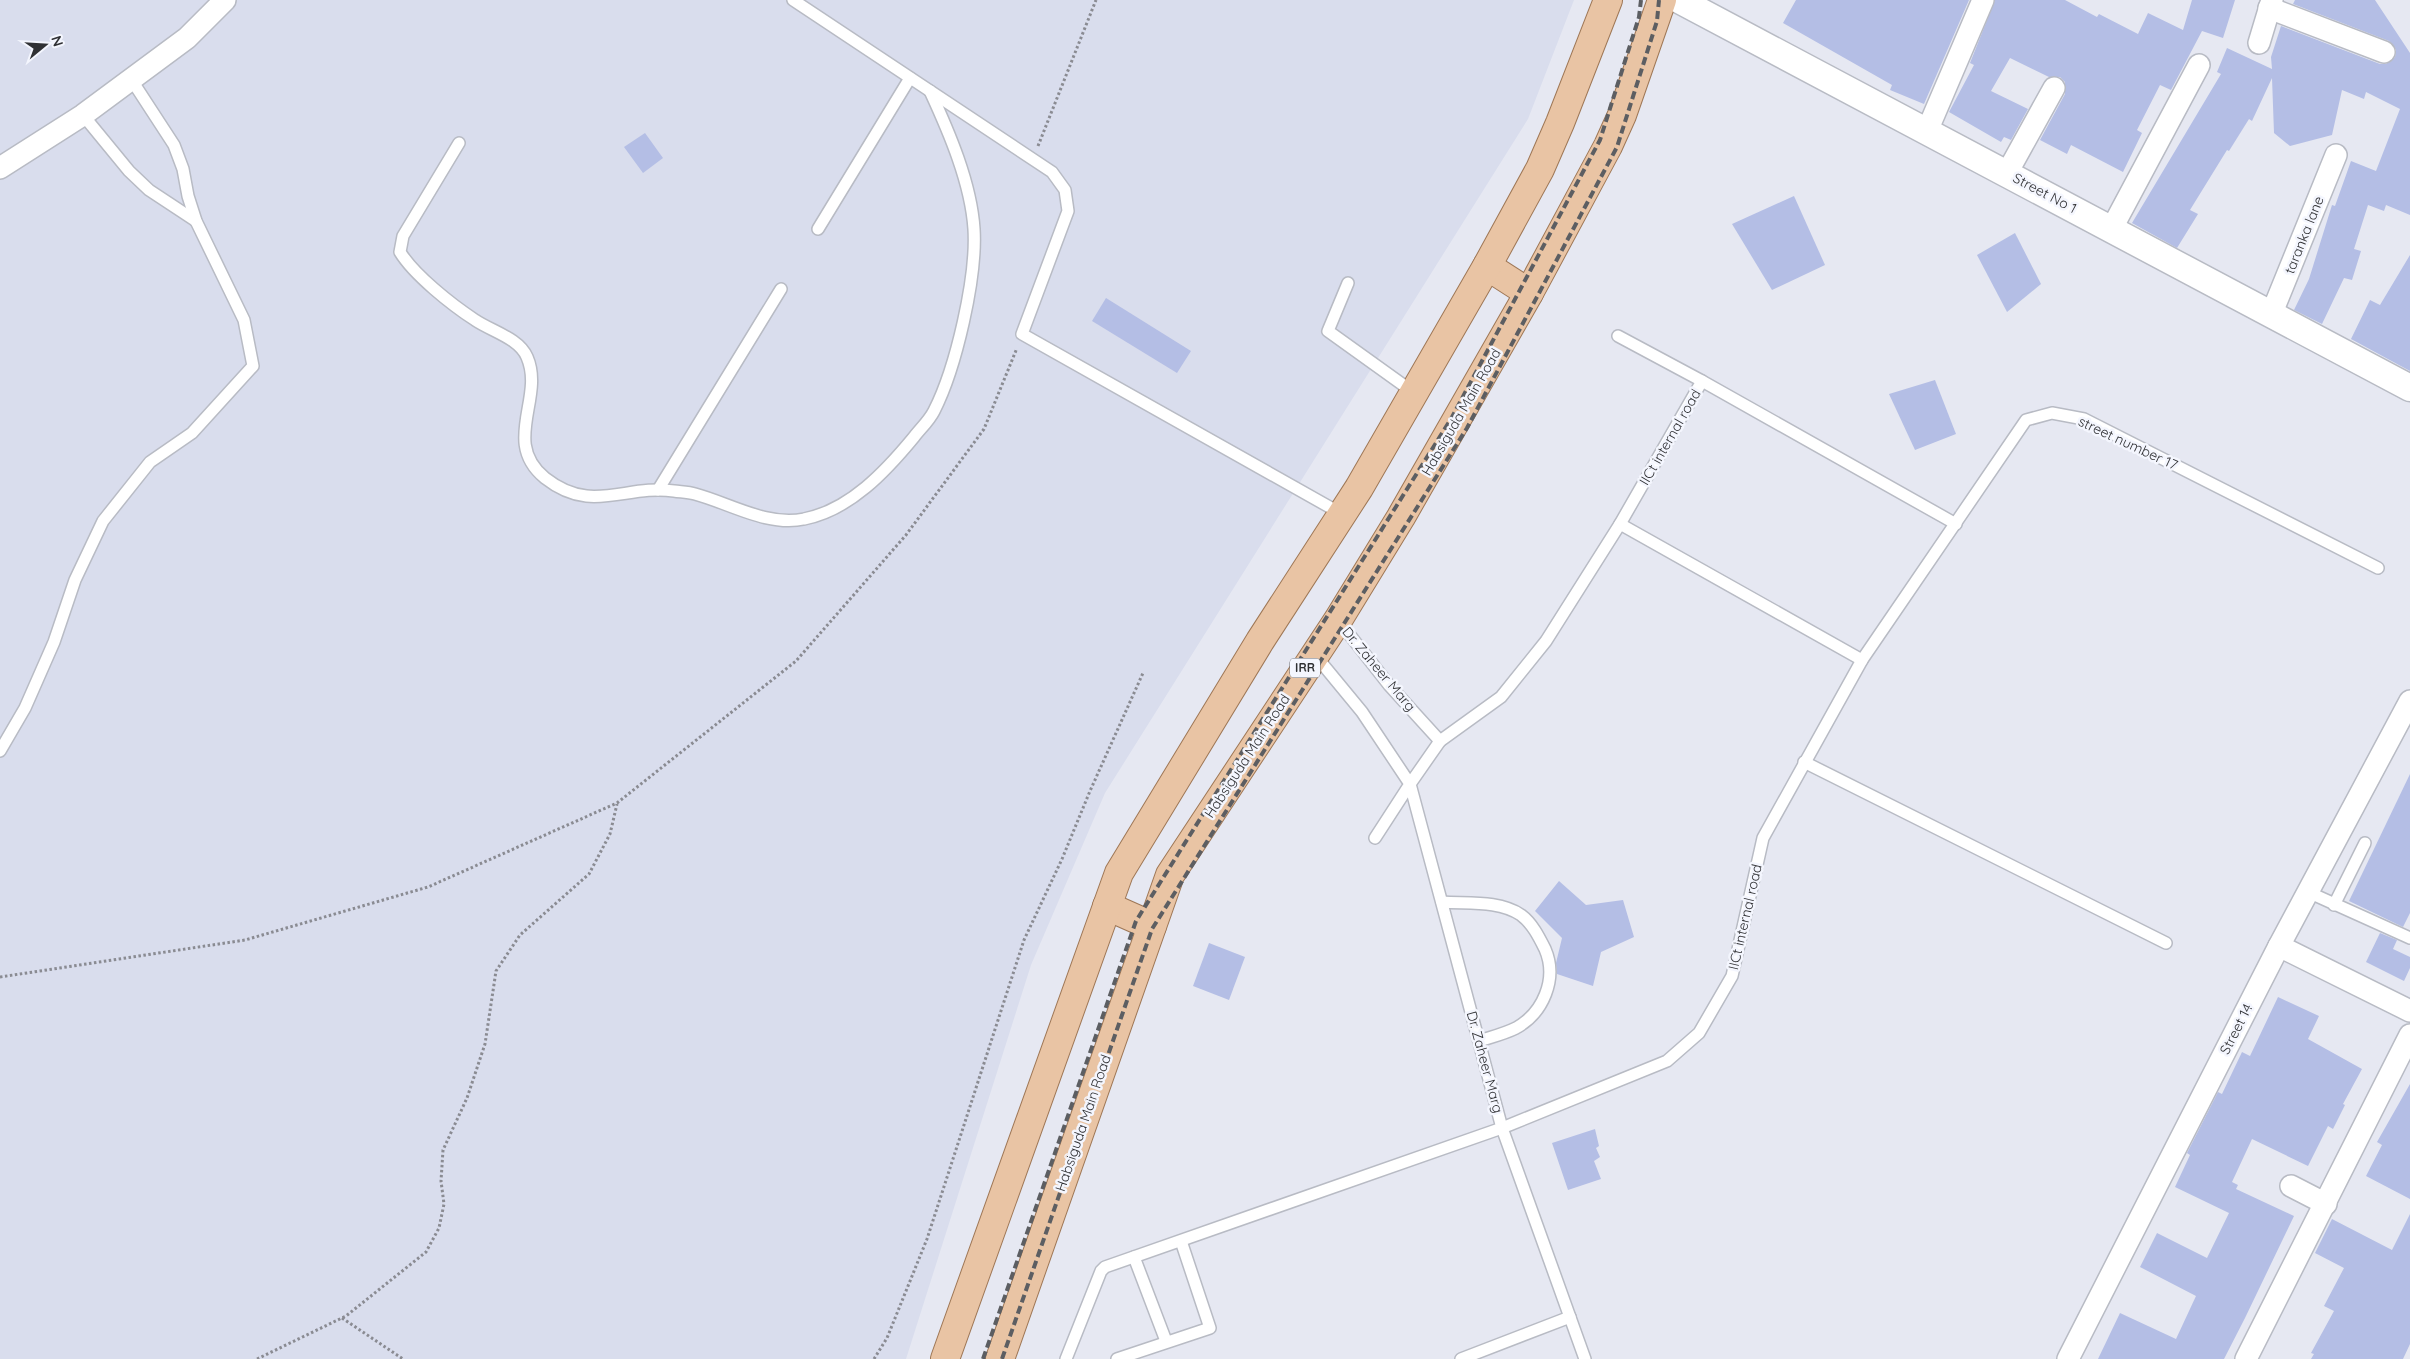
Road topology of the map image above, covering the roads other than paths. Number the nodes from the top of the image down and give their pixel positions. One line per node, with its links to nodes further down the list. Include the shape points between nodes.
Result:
1 (224, 0): 12 (street, via 187,38)
2 (793, 0): 11 (lane)
3 (1608, 0): 24 (main road, via 1540,170)
4 (1662, 0): 27 (main road, Habsiguda Main Road / IRR, via 1619,123)
5 (1679, 0): 16 (street, Street No 1)
6 (1983, 0): 16 (street)
7 (2270, 4): 8 (street); 9 (street)
8 (2259, 43)
9 (2384, 52)
10 (2199, 66): 22 (street)
11 (910, 78): 14 (lane); 23 (lane)
12 (131, 79): 15 (street); 21 (lane, via 174,145 184,168)
13 (2054, 88): 20 (street)
14 (930, 91): 33 (lane, via 960,166 974,230 968,296 960,336 933,413 870,485 836,508 803,520 774,519 695,494); 34 (lane, via 1052,172 1065,190 1068,211 1022,334)
15 (83, 115): 19 (street); 21 (lane, via 129,172 149,190)
16 (1927, 131): 20 (street, Street No 1)
17 (459, 143): 33 (lane, via 403,236 400,252 409,266 466,313 516,343 526,354 532,371 523,443 527,457 545,478 572,495 606,497)
18 (2336, 155): 28 (street, taranka lane)
19 (0, 168)
20 (2007, 174): 22 (street, Street No 1)
21 (196, 221): 44 (lane, via 244,320 253,366 192,433 150,462 103,521 75,580 54,642 25,708)
22 (2112, 228): 28 (street, Street No 1)
23 (818, 229)
24 (1487, 266): 27 (main road); 32 (main road)
25 (1348, 283): 32 (lane, via 1328,331)
26 (781, 289): 33 (lane)
27 (1529, 293): 38 (main road, Habsiguda Main Road / IRR)
28 (2271, 314): 31 (street, Street No 1)
29 (1618, 336): 30 (lane, IICt internal road)
30 (1702, 381): 35 (lane, IICt internal road); 36 (lane)
31 (2410, 388)
32 (1413, 392): 34 (main road)
33 (658, 490)
34 (1342, 514): 52 (main road, via 1119,872)
35 (1620, 524): 40 (lane); 43 (lane, IICt internal road, via 1546,641 1501,696)
36 (1956, 524): 37 (lane, street number 17, via 2026,420 2052,414 2084,419); 40 (lane, street number 17)
37 (2378, 568)
38 (1338, 620): 39 (main road, Habsiguda Main Road / IRR); 43 (lane, Dr. Zaheer Marg, via 1389,685)
39 (1314, 654): 46 (lane, Dr. Zaheer Marg, via 1362,712); 53 (main road, Habsiguda Main Road / IRR, via 1170,875)
40 (1862, 660): 45 (lane, IICt internal road)
41 (2410, 701): 42 (street, Street 14)
42 (2403, 730): 49 (street, Street 14)
43 (1440, 741): 46 (lane)
44 (0, 751)
45 (1804, 762): 55 (lane); 60 (lane, IICt internal road, via 1762,838 1732,976 1699,1034 1667,1062)
46 (1410, 784): 47 (lane); 50 (lane, Dr. Zaheer Marg)
47 (1375, 838)
48 (2365, 843): 51 (lane)
49 (2308, 892): 51 (lane); 56 (street, Street 14)
50 (1442, 902): 59 (lane, Dr. Zaheer Marg); 59 (lane, via 1501,906 1522,915 1538,934 1548,957 1551,977 1537,1010 1515,1028)
51 (2334, 905): 54 (lane)
52 (1107, 906): 53 (main road); 67 (main road)
53 (1152, 926): 68 (main road, Habsiguda Main Road / IRR)
54 (2410, 938)
55 (2166, 943)
56 (2279, 946): 57 (street); 73 (street, Street 14)
57 (2410, 1011)
58 (2410, 1035): 62 (street)
59 (1479, 1041): 60 (lane, Dr. Zaheer Marg)
60 (1502, 1128): 63 (lane, Dr. Zaheer Marg); 65 (lane)
61 (2291, 1186): 62 (street)
62 (2326, 1204): 74 (street)
63 (1181, 1241): 64 (lane, Dr. Zaheer Marg); 66 (lane, via 1210,1328)
64 (1134, 1257): 66 (lane); 69 (lane, Dr. Zaheer Marg, via 1101,1271)
65 (1570, 1317): 71 (lane); 72 (lane)
66 (1166, 1341): 70 (lane)
67 (945, 1359)
68 (1000, 1359)
69 (1066, 1359)
70 (1117, 1359)
71 (1460, 1359)
72 (1585, 1359)
73 (2068, 1359)
74 (2246, 1359)

